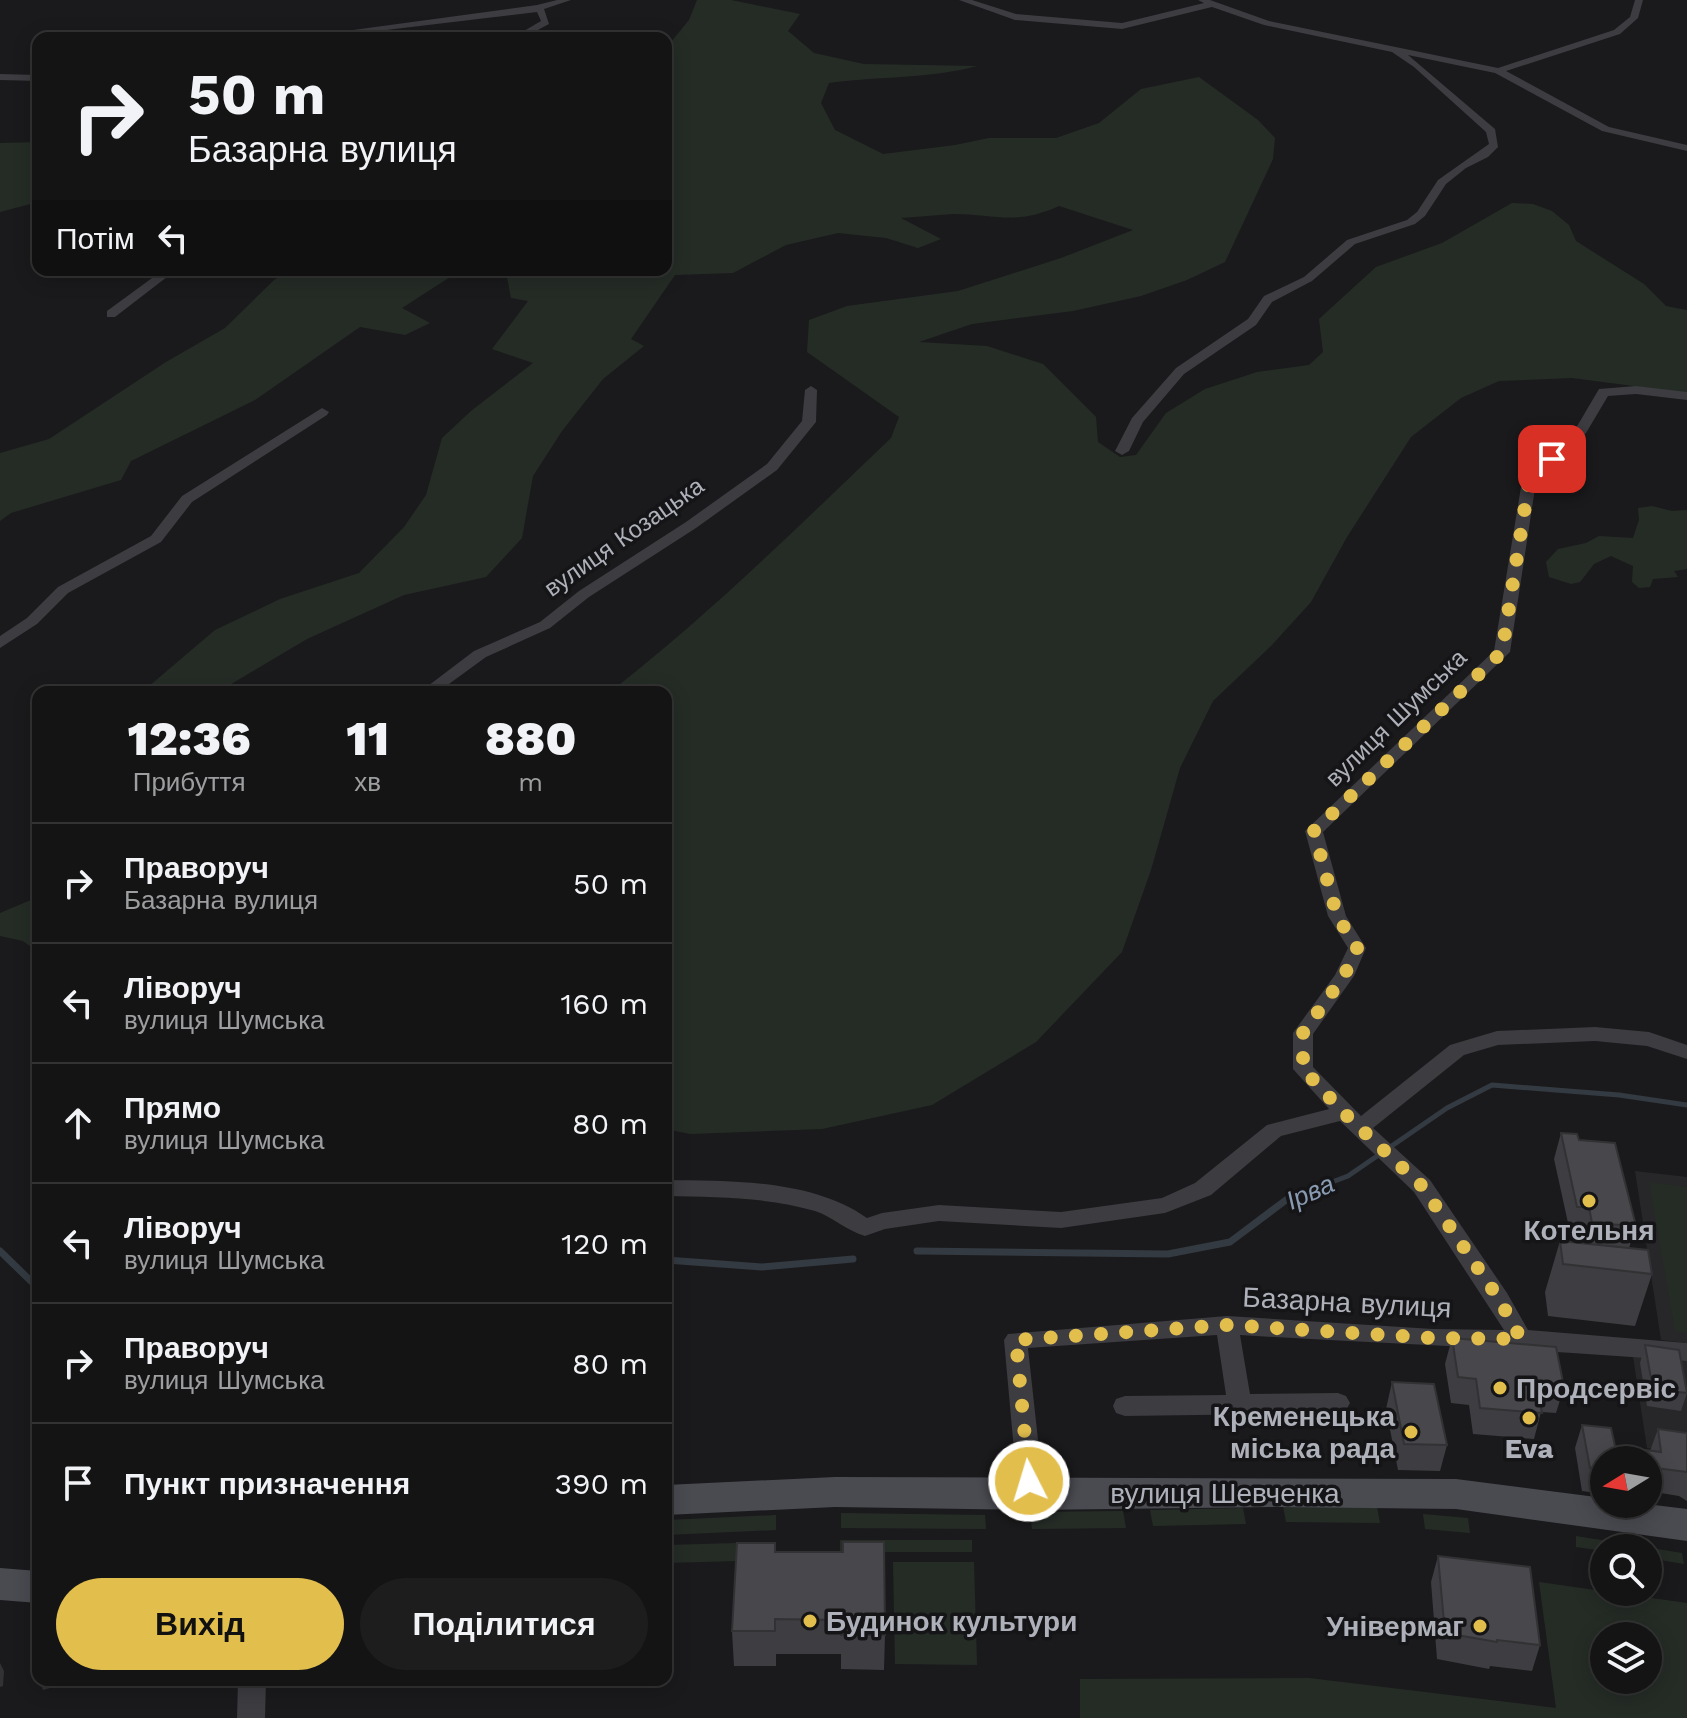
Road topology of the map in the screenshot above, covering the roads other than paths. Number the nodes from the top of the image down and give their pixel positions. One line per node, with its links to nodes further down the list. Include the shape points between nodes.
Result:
1 (567, 0): 6 (street)
2 (963, 0): 5 (street, via 1015,17 1122,26)
3 (1202, 0): 5 (street)
4 (1639, 0): 10 (street, via 1634,18 1617,32)
5 (1212, 4): 9 (street, via 1267,23)
6 (537, 8): 7 (street); 8 (street, via 546,22)
7 (346, 32)
8 (527, 32)
9 (1396, 51): 10 (street); 19 (street, via 1491,131 1494,145 1442,182 1411,222 1351,242 1308,279 1268,299 1252,322 1180,371 1137,421)
10 (1498, 71): 13 (street, via 1606,129)
11 (0, 77): 12 (street)
12 (32, 78)
13 (1687, 148)
14 (162, 276): 15 (street)
15 (111, 314)
16 (811, 390): 21 (street, вулиця Козацька, via 809,422 772,467 545,625 480,654)
17 (1687, 396): 23 (street, вулиця Шумська, via 1604,392 1581,430 1529,481 1502,652 1314,831 1337,916 1357,948 1344,976 1303,1033 1303,1069)
18 (322, 412): 20 (street, via 187,499 156,539 63,590)
19 (1122, 451)
20 (0, 643)
21 (436, 686)
22 (1687, 1052): 23 (street, via 1649,1039 1595,1034 1497,1038 1457,1050)
23 (1358, 1126): 24 (street, via 1274,1130 1203,1189 1165,1205 1061,1220 939,1213 865,1228 853,1216 784,1195); 26 (street, via 1422,1186)
24 (672, 1188)
25 (1227, 1325): 26 (street, Базарна вулиця); 29 (street); 31 (street, Базарна вулиця, via 1016,1340)
26 (1521, 1339): 27 (street, Базарна вулиця)
27 (1687, 1352)
28 (1338, 1403): 29 (street)
29 (1240, 1404): 30 (street)
30 (1125, 1406)
31 (1031, 1495): 32 (main road, вулиця Шевченка, via 835,1492); 33 (main road, вулиця Шевченка, via 1456,1494)
32 (672, 1500)
33 (1687, 1525)
34 (0, 1584): 35 (main road)
35 (32, 1587)
36 (252, 1686): 37 (street)
37 (251, 1718)

